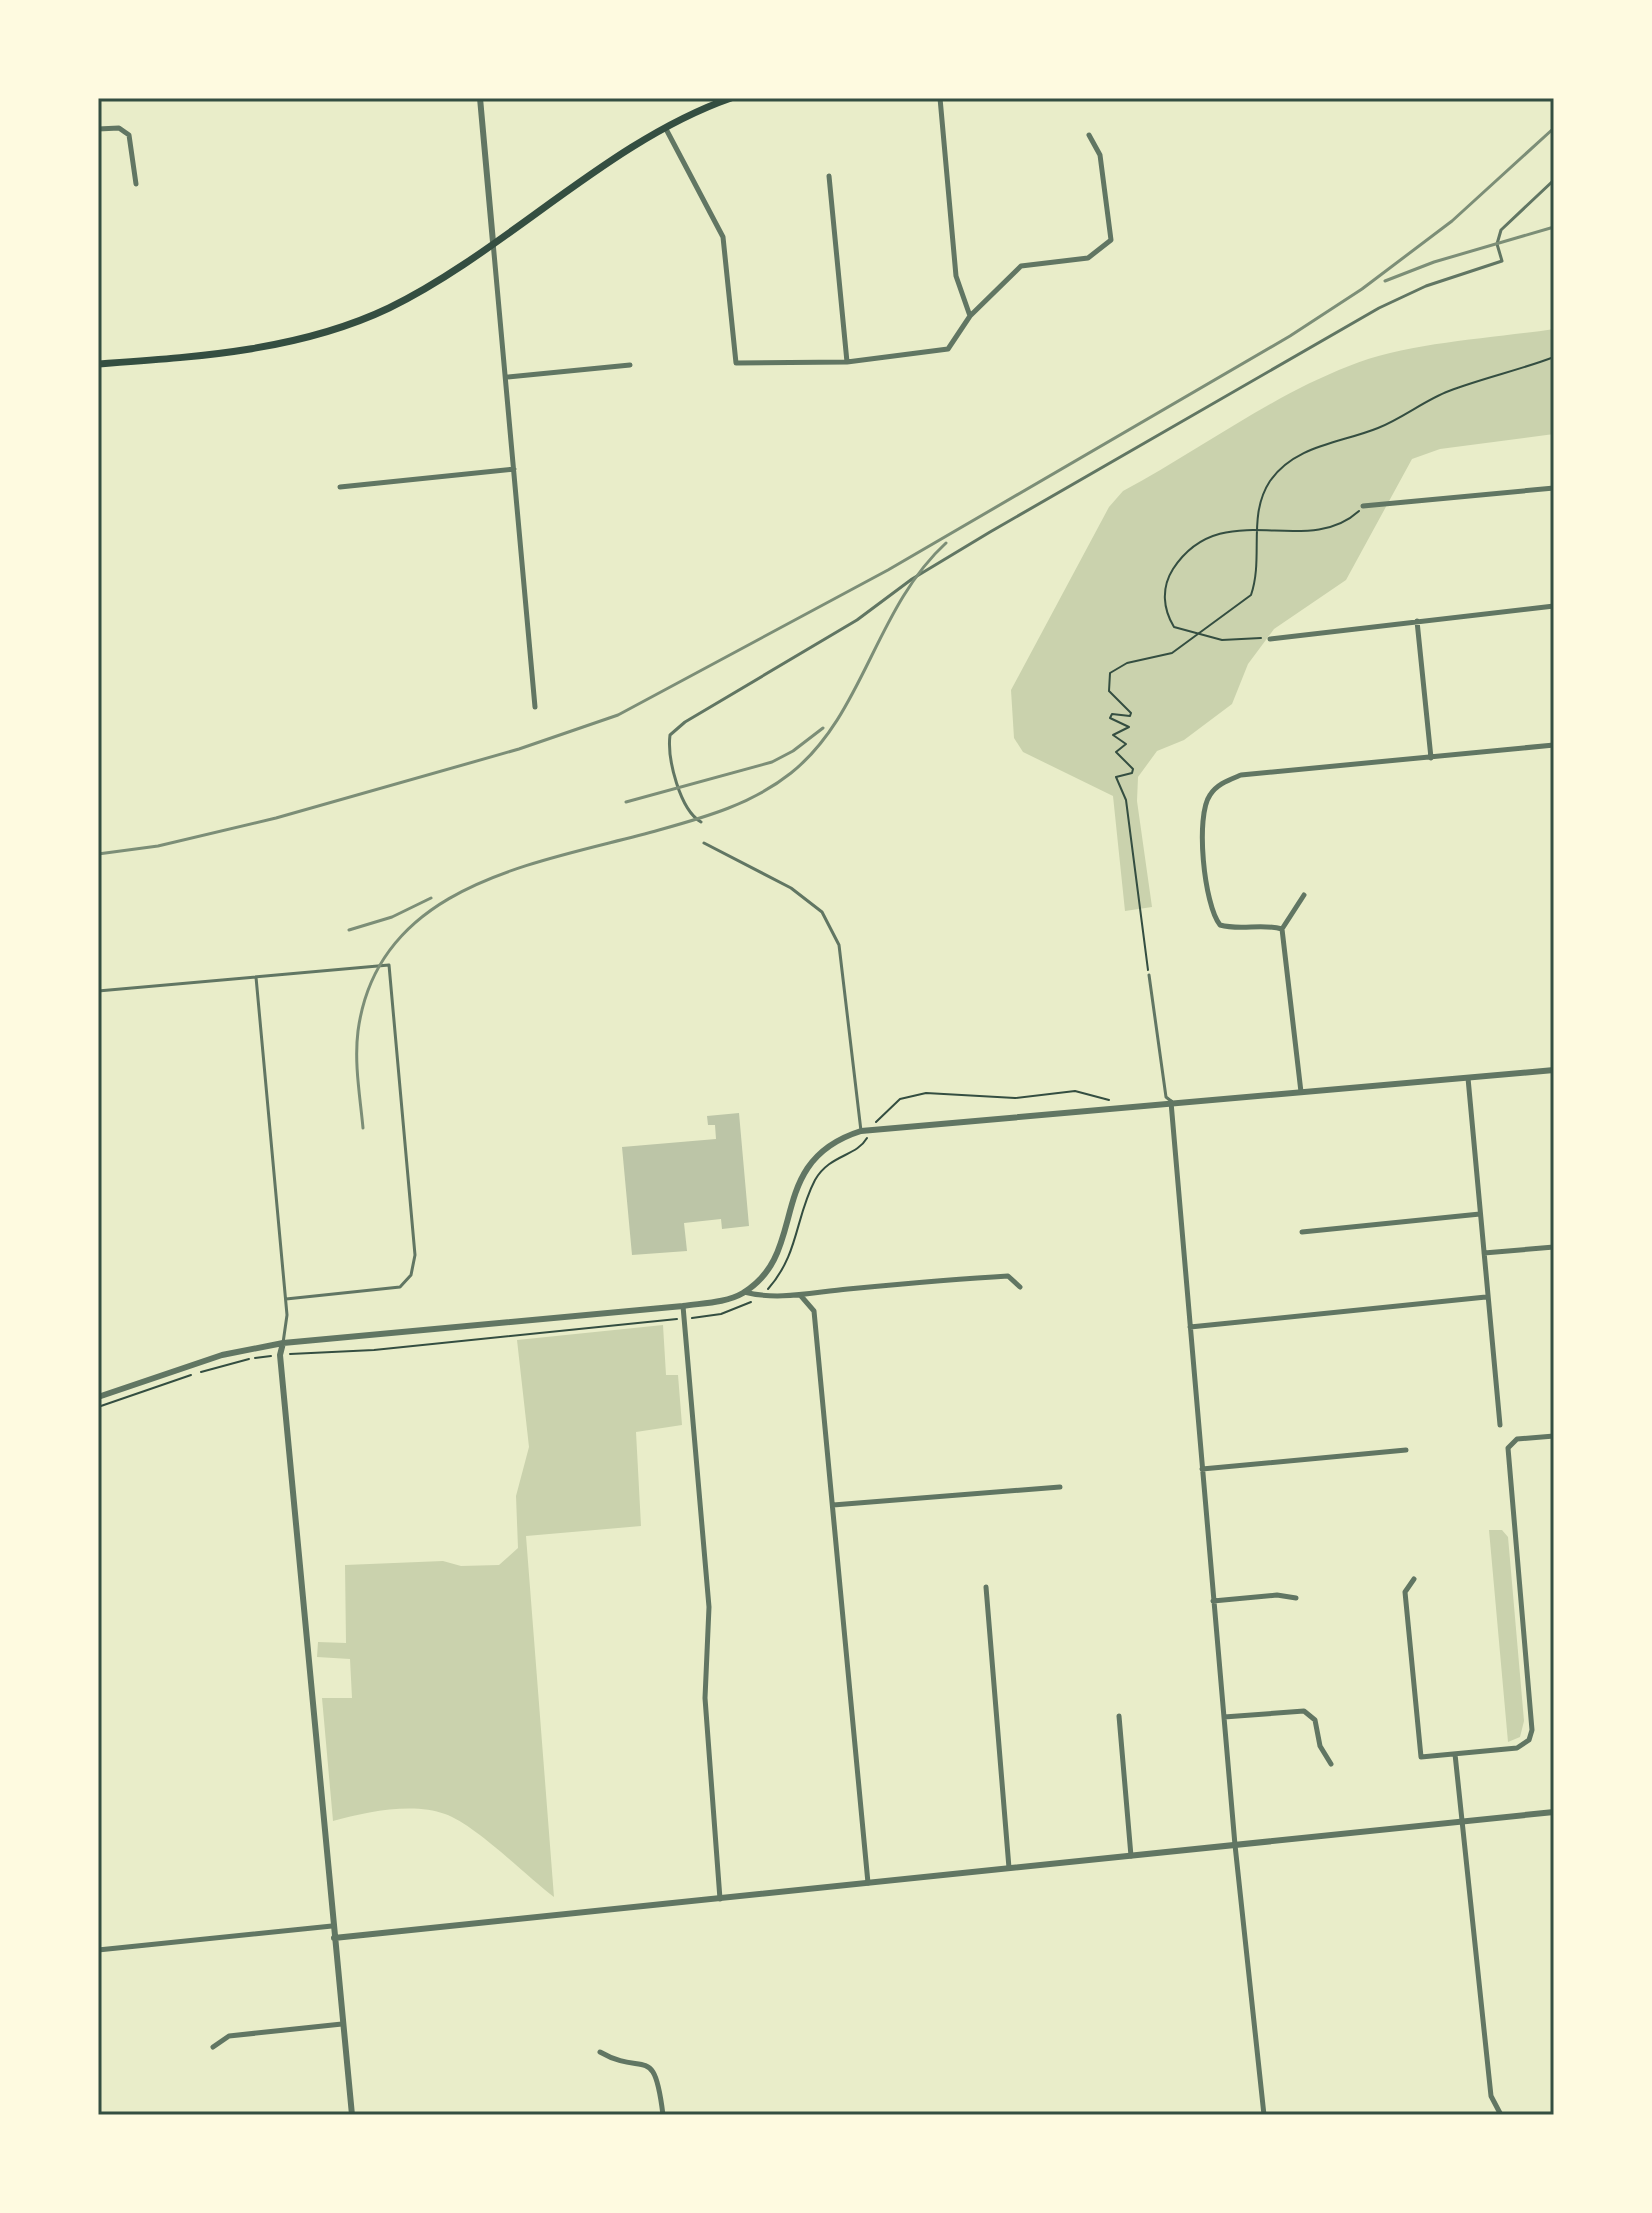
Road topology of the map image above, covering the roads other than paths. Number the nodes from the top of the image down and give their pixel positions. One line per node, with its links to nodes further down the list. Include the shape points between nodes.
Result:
1 (480, 98): 10 (street)
2 (731, 98): 5 (main road)
3 (940, 98): 11 (street, via 956,276)
4 (98, 129): 9 (street, via 119,128 129,135)
5 (666, 129): 10 (main road); 12 (street, via 723,237 736,363)
6 (1089, 135): 11 (street, via 1100,155 1111,240 1088,258 1021,266)
7 (829, 176): 12 (street)
8 (1554, 180): 26 (lane, via 1501,230 1497,244 1502,261 1379,308 990,532 857,620 685,722 670,735 670,750 682,796)
9 (136, 184)
10 (493, 242): 13 (main road, via 409,297 330,332 249,349); 15 (street)
11 (970, 316): 12 (street, via 948,349)
12 (847, 362)
13 (98, 364)
14 (630, 365): 15 (street)
15 (507, 377): 16 (street)
16 (514, 469): 17 (street); 23 (street)
17 (340, 487)
18 (1554, 488): 19 (street)
19 (1363, 506)
20 (1554, 606): 21 (street)
21 (1417, 621): 22 (street); 25 (street)
22 (1270, 639)
23 (535, 707)
24 (1554, 745): 25 (street)
25 (1431, 758): 29 (street, via 1241,775 1211,793 1202,824 1212,915 1233,929)
26 (701, 822)
27 (704, 843): 37 (lane, via 791,888 822,912 839,945)
28 (1304, 895): 29 (street)
29 (1282, 929): 35 (street)
30 (1149, 975): 36 (lane, via 1166,1097)
31 (256, 977): 32 (lane); 46 (lane); 46 (lane, via 389,965 413,1270 405,1284 395,1288)
32 (98, 991)
33 (1554, 1070): 34 (street)
34 (1468, 1078): 35 (street); 38 (street)
35 (1301, 1092): 36 (street)
36 (1171, 1101): 37 (street); 48 (street)
37 (861, 1131): 43 (street, via 835,1142 804,1171 772,1262)
38 (1480, 1214): 39 (street); 41 (street)
39 (1302, 1232)
40 (1554, 1247): 41 (street)
41 (1484, 1253): 45 (street)
42 (1020, 1287): 44 (street, via 1008,1276)
43 (744, 1292): 44 (street); 47 (street)
44 (801, 1296): 56 (street, via 814,1311)
45 (1486, 1297): 48 (street); 51 (street)
46 (286, 1299): 49 (lane)
47 (683, 1306): 49 (street); 71 (street, via 709,1607 705,1698)
48 (1190, 1327): 54 (street)
49 (283, 1343): 50 (street, via 222,1355); 72 (street)
50 (98, 1397)
51 (1500, 1425)
52 (1554, 1436): 63 (street, via 1517,1439 1508,1448 1529,1740 1517,1748)
53 (1406, 1450): 54 (street)
54 (1202, 1469): 60 (street)
55 (1060, 1487): 56 (street)
56 (833, 1505): 70 (street)
57 (1414, 1579): 63 (street, via 1405,1592 1421,1757)
58 (986, 1587): 69 (street)
59 (1296, 1598): 60 (street)
60 (1213, 1601): 62 (street)
61 (1119, 1716): 68 (street)
62 (1224, 1717): 64 (street, via 1304,1711 1315,1720 1320,1746); 67 (street)
63 (1455, 1754): 66 (street)
64 (1331, 1764)
65 (1554, 1812): 66 (street)
66 (1462, 1822): 67 (street); 81 (street, via 1491,2096)
67 (1235, 1845): 68 (street); 80 (street)
68 (1131, 1856): 69 (street)
69 (1009, 1868): 70 (street)
70 (868, 1883): 71 (street)
71 (720, 1899): 73 (street)
72 (332, 1926): 73 (street); 74 (street)
73 (334, 1938): 75 (street)
74 (98, 1950)
75 (342, 2024): 76 (street, via 229,2036); 78 (street)
76 (213, 2047)
77 (600, 2052): 79 (street, via 642,2062 650,2069 659,2081)
78 (352, 2115)
79 (663, 2115)
80 (1264, 2115)
81 (1501, 2115)

